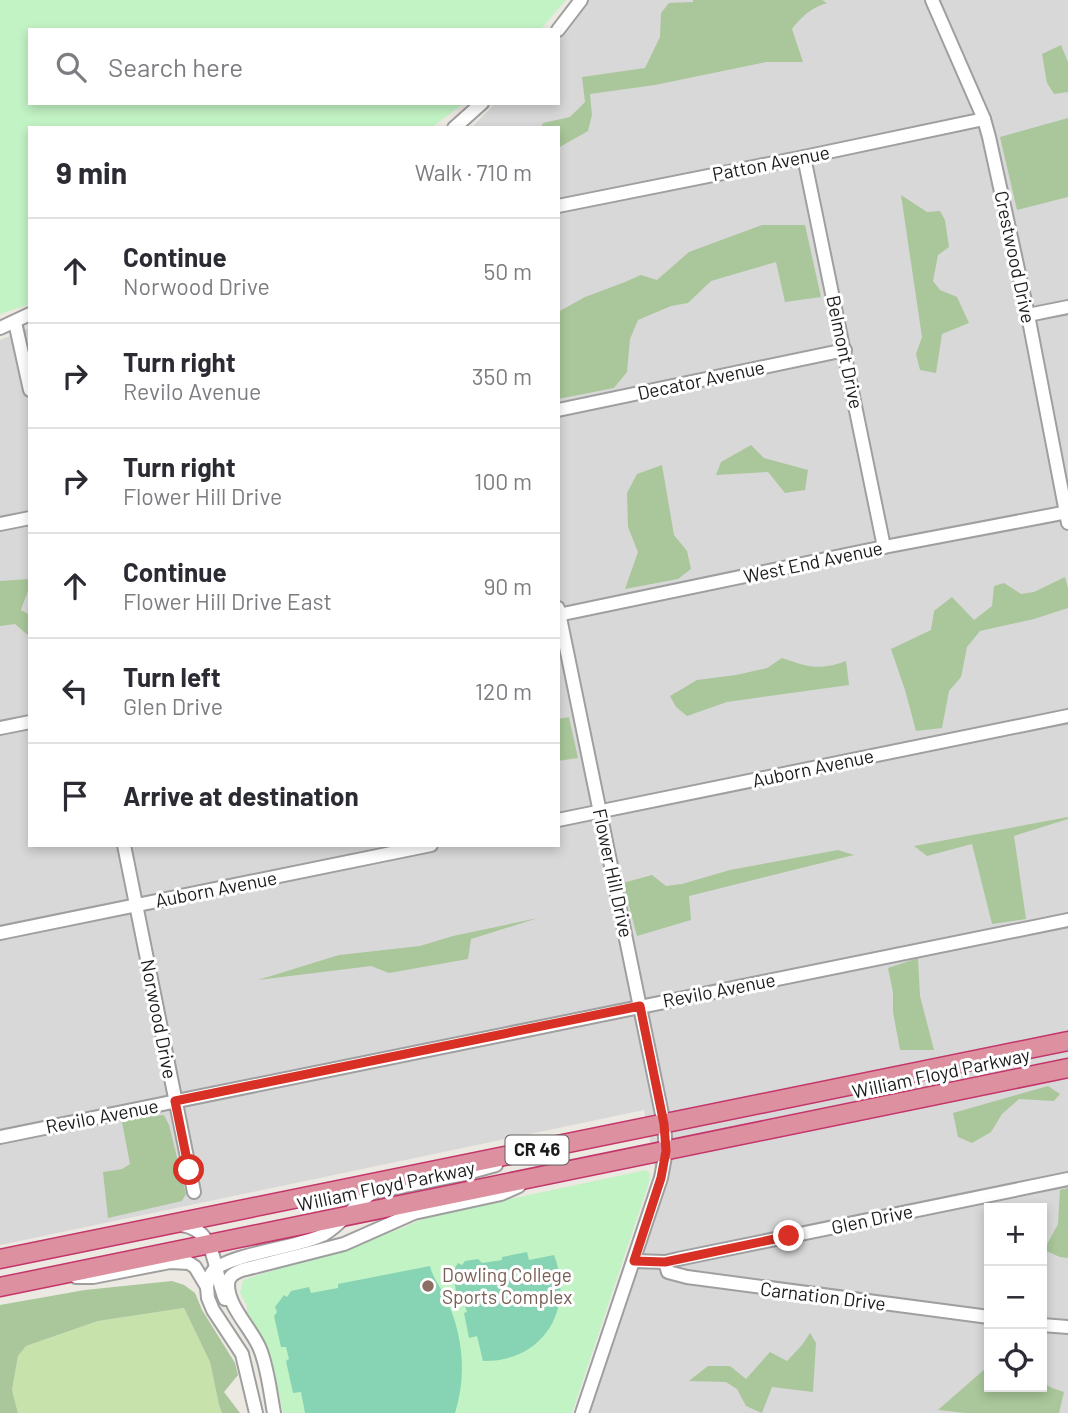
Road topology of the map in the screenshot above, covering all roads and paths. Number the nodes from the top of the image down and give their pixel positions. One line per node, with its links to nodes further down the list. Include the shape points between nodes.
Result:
1 (581, 0): 3 (street)
2 (932, 0): 5 (street, Crestwood Drive)
3 (560, 28)
4 (480, 105): 6 (street)
5 (984, 119): 7 (street, Patton Avenue); 11 (street, Crestwood Drive)
6 (458, 126)
7 (804, 157): 8 (street, Patton Avenue); 14 (street, Belmont Drive)
8 (560, 206)
9 (1068, 307): 11 (street)
10 (28, 315): 12 (street)
11 (1028, 315): 17 (street, Crestwood Drive)
12 (15, 322): 13 (street); 15 (street)
13 (0, 328)
14 (845, 350): 16 (street, Decator Avenue); 20 (street, Belmont Drive)
15 (28, 381)
16 (560, 410)
17 (1067, 516): 20 (street, West End Avenue)
18 (28, 518): 19 (street)
19 (0, 524)
20 (884, 547): 21 (street, West End Avenue)
21 (560, 612)
22 (560, 617): 26 (street, Flower Hill Drive)
23 (1068, 716): 26 (street, Auborn Avenue)
24 (28, 722): 25 (street)
25 (0, 728)
26 (600, 811): 27 (street, Auborn Avenue); 33 (street, Flower Hill Drive)
27 (560, 820)
28 (124, 847): 30 (street, Norwood Drive)
29 (421, 847): 30 (street, Auborn Avenue)
30 (136, 905): 32 (street, Auborn Avenue); 36 (street, Norwood Drive)
31 (1068, 920): 33 (street, Revilo Avenue)
32 (0, 933)
33 (640, 1006): 36 (street, Revilo Avenue); 38 (street, Flower Hill Drive)
34 (1068, 1041): 38 (highway, William Floyd Parkway / CR 46)
35 (1068, 1068): 38 (highway, William Floyd Parkway / CR 46)
36 (175, 1101): 37 (street, Revilo Avenue); 42 (street, Norwood Drive)
37 (0, 1137)
38 (665, 1138): 39 (highway, William Floyd Parkway / CR 46); 40 (highway, William Floyd Parkway / CR 46); 47 (street, via 661,1178)
39 (522, 1153): 43 (street, via 491,1167 373,1192); 44 (highway, William Floyd Parkway / CR 46)
40 (527, 1179): 43 (highway, William Floyd Parkway / CR 46); 56 (street, via 501,1194 414,1213 344,1244 236,1272 228,1286)
41 (1068, 1179): 48 (street, Glen Drive)
42 (194, 1192)
43 (346, 1216): 45 (highway, William Floyd Parkway / CR 46); 49 (street, via 314,1239)
44 (171, 1224): 45 (street, via 195,1228); 46 (highway, William Floyd Parkway / CR 46)
45 (210, 1244): 49 (street); 50 (highway, William Floyd Parkway / CR 46)
46 (0, 1259)
47 (634, 1261): 48 (street, Glen Drive); 59 (street)
48 (665, 1262): 53 (street, Carnation Drive, via 668,1272 687,1277)
49 (215, 1269): 51 (street); 56 (street, via 225,1298)
50 (50, 1277): 51 (street, via 93,1277 170,1262 189,1263); 52 (highway, William Floyd Parkway / CR 46)
51 (207, 1286): 57 (street, via 213,1310 242,1354)
52 (0, 1287)
53 (984, 1316)
54 (1047, 1325): 55 (street)
55 (1068, 1327)
56 (249, 1330): 58 (street, via 264,1360)
57 (256, 1413)
58 (274, 1413)
59 (582, 1413)

